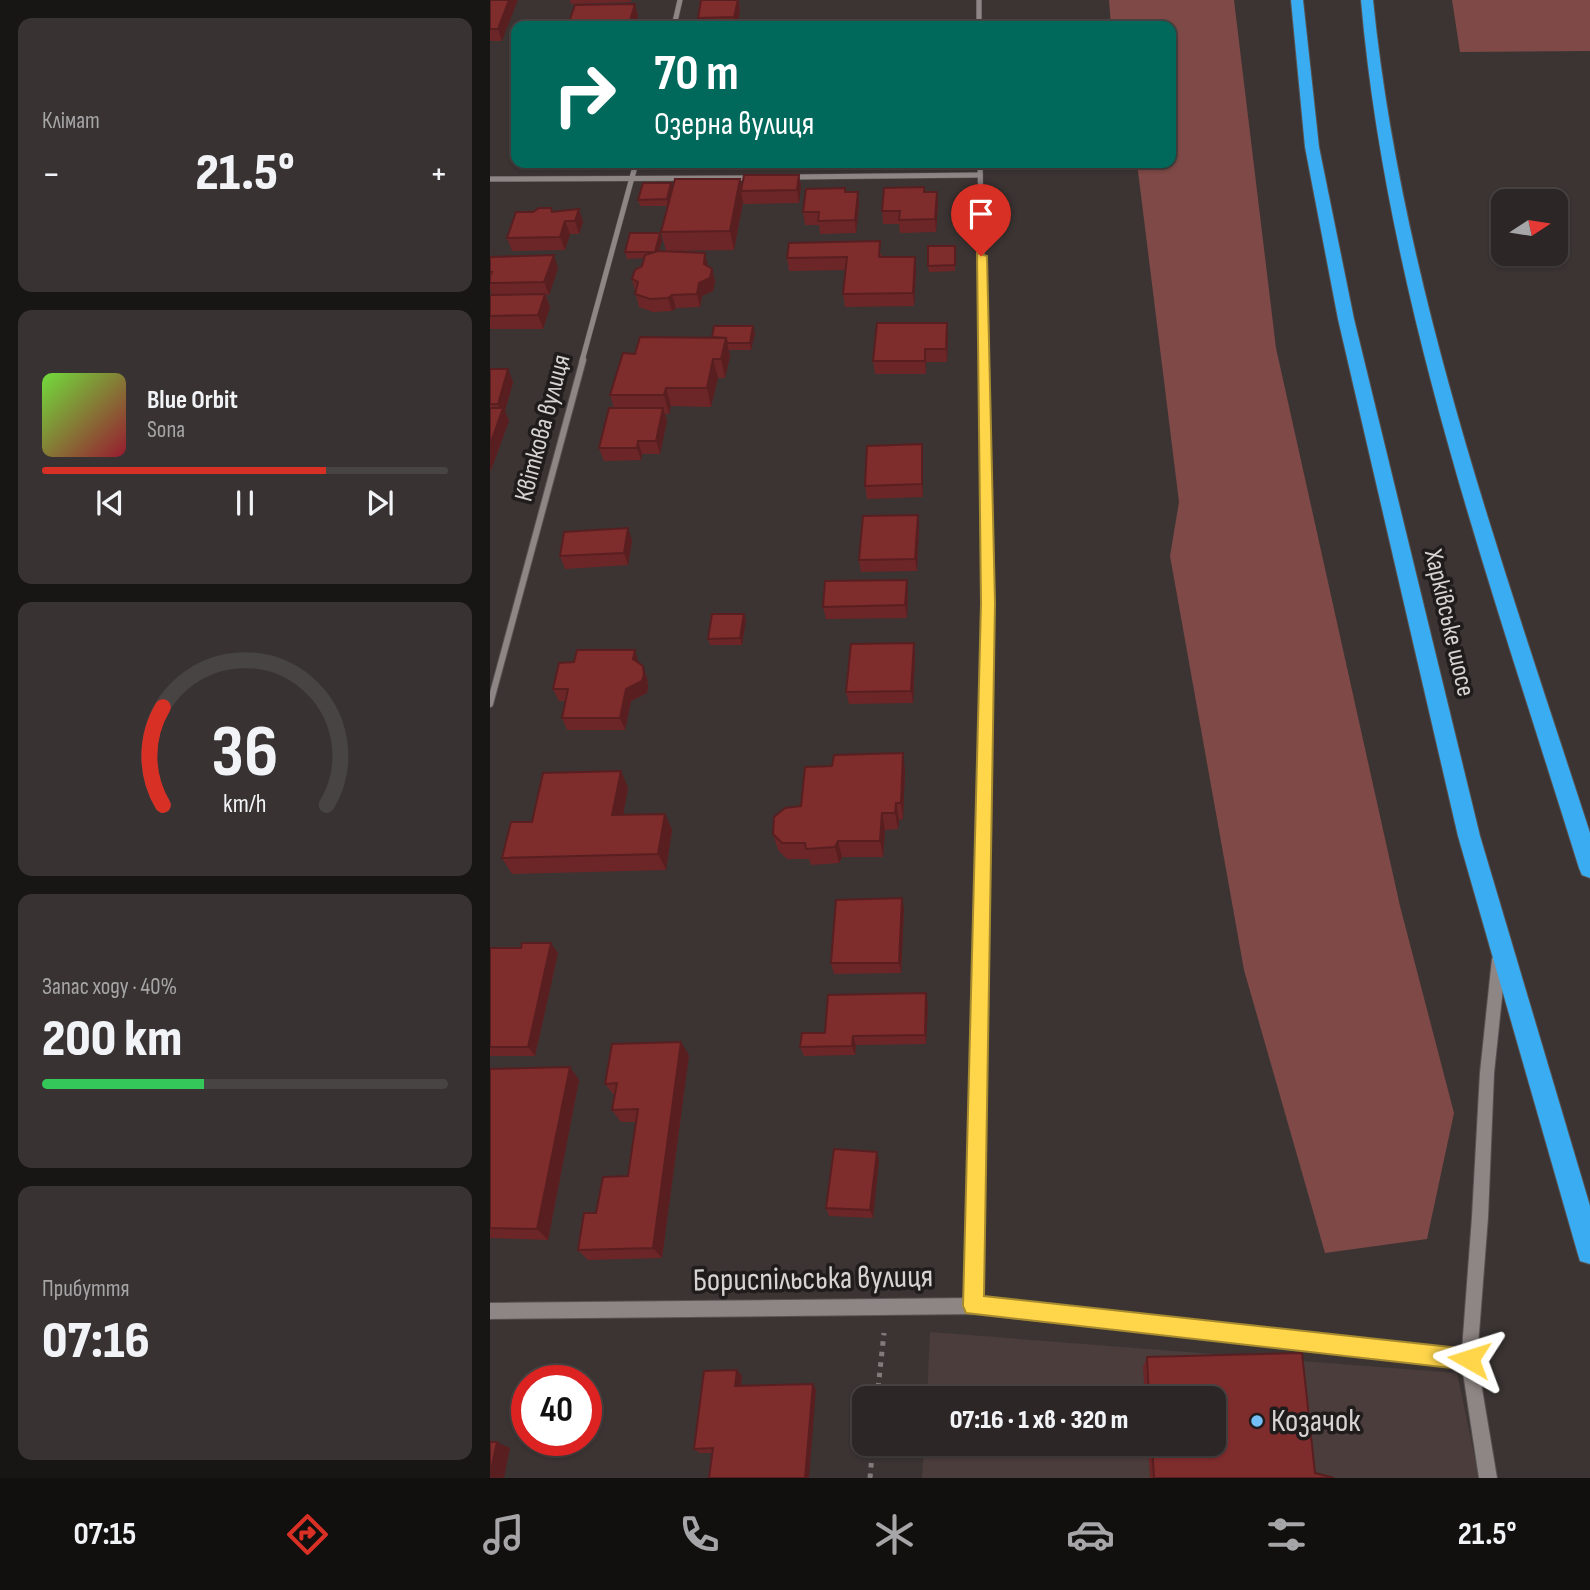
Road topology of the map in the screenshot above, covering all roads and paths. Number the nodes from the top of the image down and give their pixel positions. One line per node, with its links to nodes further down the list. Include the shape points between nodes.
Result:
1 (680, 0): 5 (street)
2 (979, 0): 6 (street)
3 (1297, 0): 16 (highway, Харківське шосе, via 1312,147 1346,319 1469,836)
4 (1367, 0): 15 (highway, via 1385,142 1419,302 1478,512)
5 (675, 21)
6 (979, 21)
7 (634, 168): 13 (street, Квіткова вулиця)
8 (980, 168): 9 (street)
9 (980, 175): 10 (street); 19 (street, via 988,603)
10 (785, 177)
11 (757, 178): 13 (street)
12 (490, 179): 13 (street)
13 (631, 179): 14 (street, Квіткова вулиця)
14 (490, 704)
15 (1590, 868)
16 (1501, 945): 17 (highway, Харківське шосе); 21 (street, via 1487,1073)
17 (1590, 1251)
18 (886, 1306): 19 (street, Бориспільська вулиця); 20 (street, Бориспільська вулиця); 22 (path)
19 (974, 1306): 21 (street, Бориспільська вулиця)
20 (490, 1311)
21 (1469, 1359): 25 (street)
22 (878, 1386)
23 (872, 1456): 24 (path)
24 (870, 1478)
25 (1488, 1478)

